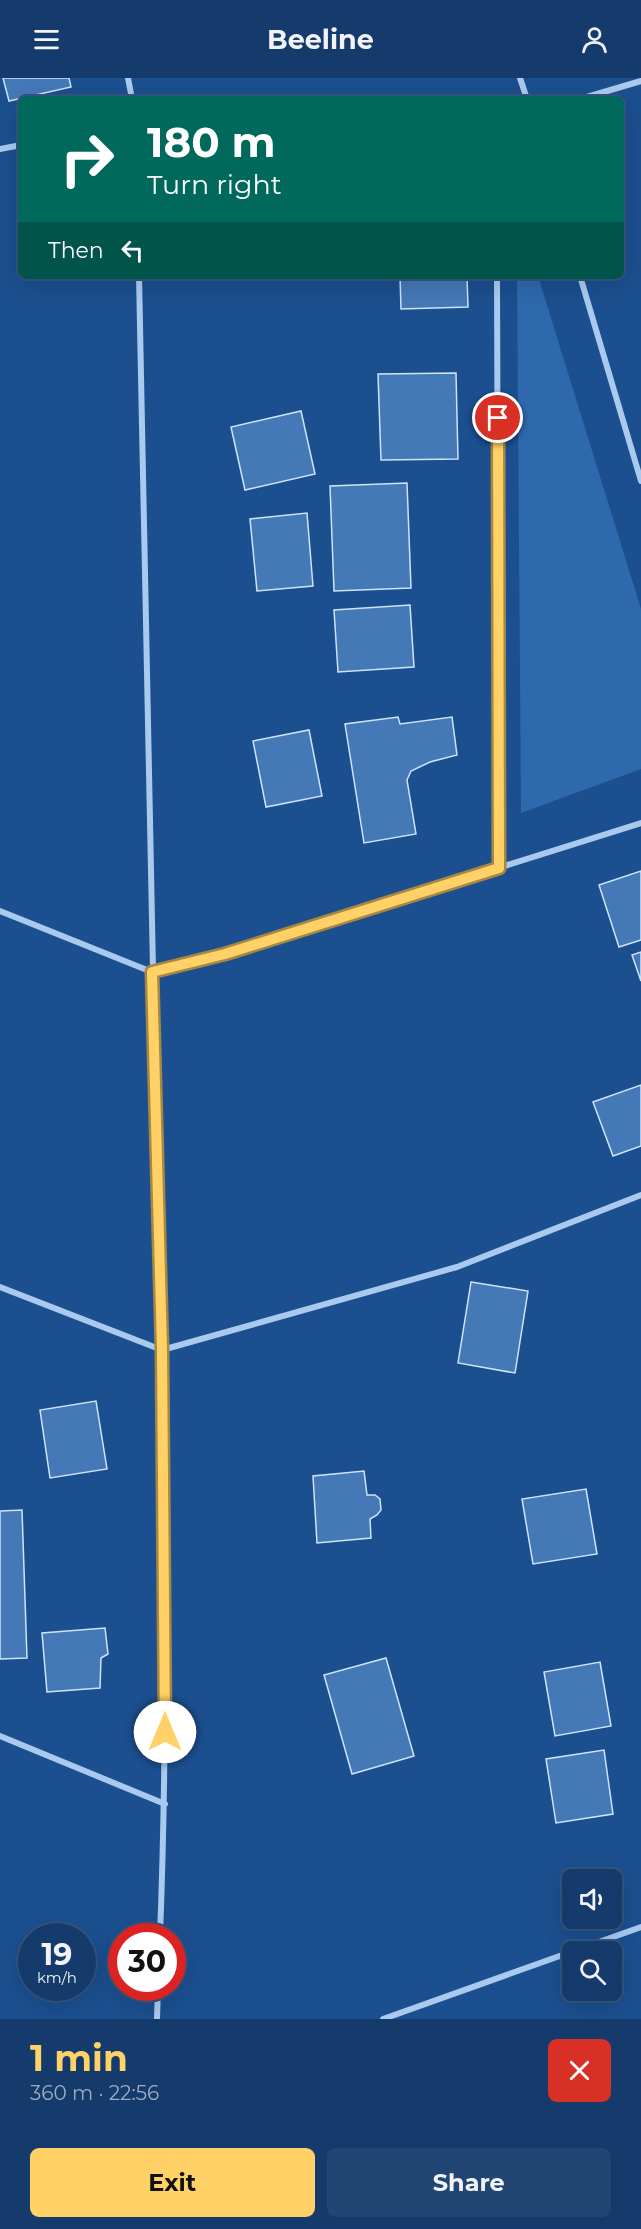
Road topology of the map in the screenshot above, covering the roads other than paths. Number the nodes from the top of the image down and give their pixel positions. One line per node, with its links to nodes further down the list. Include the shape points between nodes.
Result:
1 (128, 78): 4 (street)
2 (520, 78): 5 (street)
3 (641, 81): 6 (street)
4 (131, 96)
5 (525, 96)
6 (590, 96)
7 (18, 146): 8 (street)
8 (0, 149)
9 (139, 279): 16 (street)
10 (497, 279): 14 (street)
11 (581, 279): 12 (street)
12 (641, 481)
13 (641, 823): 14 (street)
14 (499, 868): 16 (street, via 225,954)
15 (0, 911): 16 (street)
16 (152, 972): 19 (street)
17 (641, 1195): 19 (street, via 457,1267)
18 (0, 1287): 19 (street)
19 (162, 1350): 21 (street)
20 (0, 1736): 21 (street)
21 (165, 1804): 22 (street)
22 (160, 1923)
23 (641, 1927): 26 (street)
24 (158, 2001): 25 (street)
25 (157, 2019)
26 (383, 2019)

